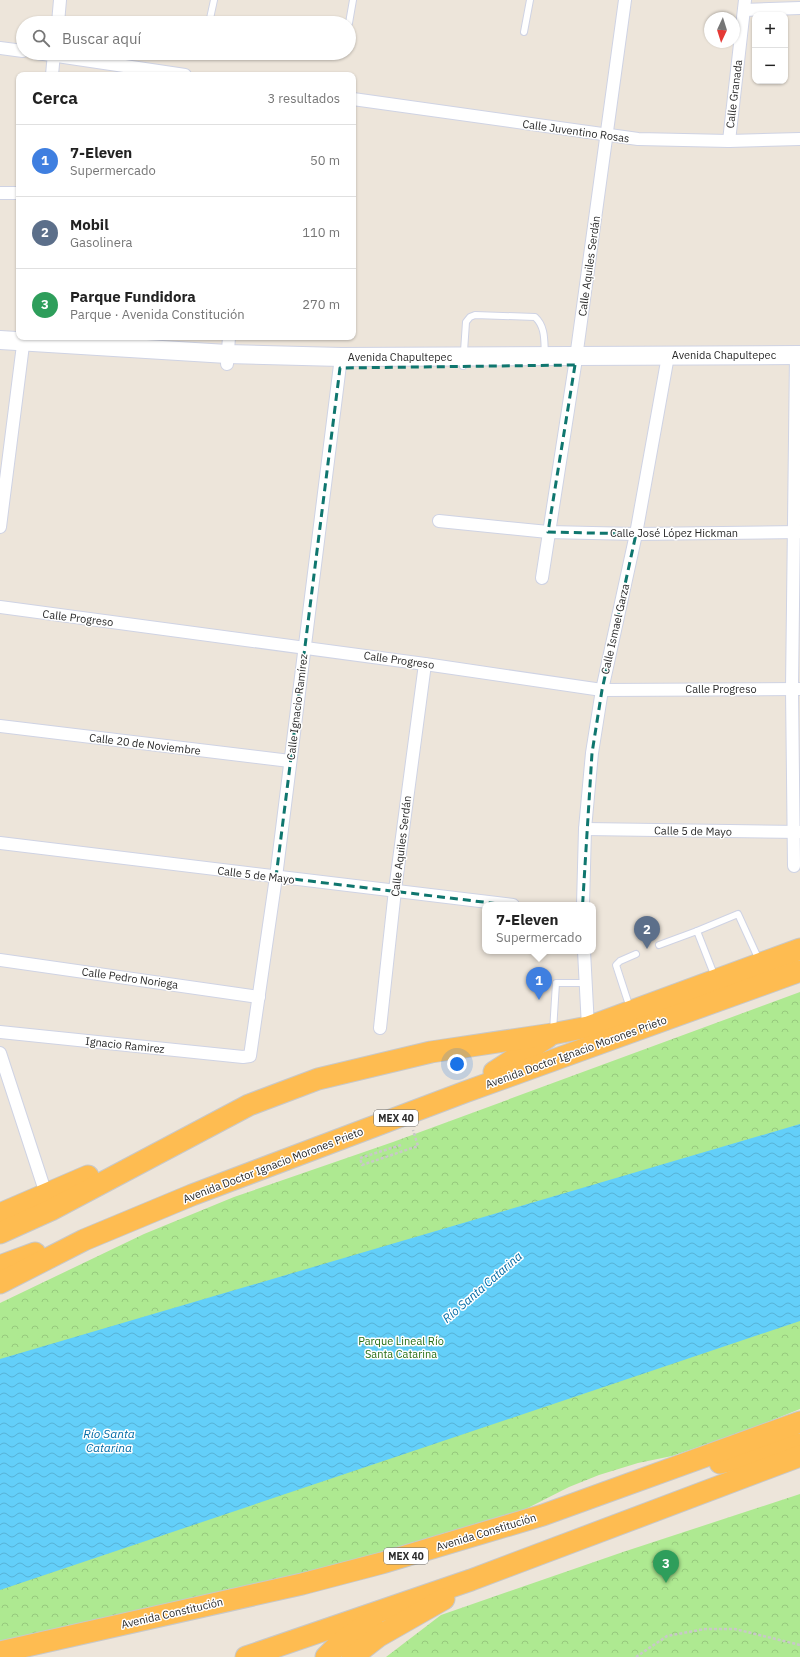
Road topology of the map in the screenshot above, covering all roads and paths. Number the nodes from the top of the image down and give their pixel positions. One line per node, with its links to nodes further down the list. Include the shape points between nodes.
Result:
1 (60, 0): 8 (street)
2 (214, 0): 9 (lane)
3 (353, 0): 10 (lane)
4 (530, 0): 11 (lane)
5 (625, 0): 19 (street, Calle Aquiles Serdán)
6 (745, 5): 7 (street); 21 (street, Calle Granada)
7 (800, 8)
8 (59, 16)
9 (211, 16)
10 (350, 16)
11 (524, 32)
12 (0, 48): 13 (street)
13 (16, 50)
14 (53, 60): 16 (street)
15 (91, 60): 17 (street)
16 (52, 72)
17 (166, 72)
18 (356, 99): 19 (street, Calle Juventino Rosas)
19 (608, 136): 21 (street, Calle Juventino Rosas); 29 (street, Calle Aquiles Serdán)
20 (800, 139): 21 (street, Calle Juventino Rosas)
21 (729, 141)
22 (0, 192): 23 (street)
23 (16, 194)
24 (0, 340): 25 (main road, Avenida Chapultepec)
25 (24, 344): 26 (main road); 27 (main road, Avenida Chapultepec); 35 (street)
26 (0, 351)
27 (228, 352): 33 (main road, Avenida Chapultepec)
28 (545, 360): 29 (main road, Avenida Chapultepec); 32 (main road, Avenida Chapultepec); 32 (lane, via 543,329 535,318 475,315 466,322)
29 (576, 360): 30 (main road, Avenida Chapultepec); 36 (street, Calle Aquiles Serdán)
30 (667, 360): 31 (main road, Avenida Chapultepec); 38 (street, Calle Ismael Garza)
31 (798, 360): 37 (street)
32 (463, 361): 33 (main road, Avenida Chapultepec)
33 (341, 362): 41 (street, Calle Ignacio Ramírez)
34 (439, 521): 36 (street, Calle José López Hickman)
35 (0, 527)
36 (548, 532): 38 (street, Calle José López Hickman); 39 (street, Calle Aquiles Serdán)
37 (797, 532): 38 (street, Calle José López Hickman); 43 (street)
38 (636, 534): 44 (street, Calle Ismael Garza)
39 (542, 578)
40 (0, 607): 41 (street, Calle Progreso)
41 (305, 647): 42 (street, Calle Progreso); 46 (street, Calle Ignacio Ramírez)
42 (425, 664): 44 (street, Calle Progreso); 52 (street, Calle Aquiles Serdán)
43 (796, 689): 44 (street, Calle Progreso); 48 (street)
44 (602, 690): 47 (street, Calle Ismael Garza, via 592,753)
45 (0, 726): 46 (street, Calle 20 de Noviembre)
46 (290, 761): 51 (street, Calle Ignacio Ramírez)
47 (585, 829): 48 (street, Calle 5 de Mayo); 54 (street, Calle Ismael Garza)
48 (797, 832): 50 (street)
49 (0, 843): 51 (street, Calle 5 de Mayo)
50 (794, 866)
51 (276, 877): 52 (street, Calle 5 de Mayo); 65 (street, Calle Ignacio Ramírez)
52 (395, 890): 53 (street, Calle 5 de Mayo); 68 (street, Calle Aquiles Serdán)
53 (489, 902)
54 (582, 902)
55 (697, 931): 56 (lane); 61 (lane, via 738,914); 63 (lane)
56 (659, 945)
57 (800, 949): 61 (highway, Avenida Doctor Ignacio Morones Prieto)
58 (584, 954): 64 (street)
59 (636, 954): 66 (lane, via 616,965)
60 (0, 960): 65 (street, Calle Pedro Noriega)
61 (760, 964): 63 (highway, Avenida Doctor Ignacio Morones Prieto)
62 (800, 971): 73 (highway, Avenida Doctor Ignacio Morones Prieto / MEX 40)
63 (716, 980): 66 (highway, Avenida Doctor Ignacio Morones Prieto)
64 (586, 983): 67 (street); 70 (lane, via 556,983)
65 (259, 996): 72 (street, Calle Ignacio Ramírez)
66 (631, 1011): 67 (highway, Avenida Doctor Ignacio Morones Prieto)
67 (588, 1027): 70 (highway, Avenida Doctor Ignacio Morones Prieto)
68 (380, 1028)
69 (0, 1032): 72 (street, Ignacio Ramirez)
70 (552, 1034): 73 (highway); 76 (highway, Avenida Doctor Ignacio Morones Prieto, via 431,1052 318,1079 249,1105 138,1164 99,1170)
71 (0, 1053): 76 (street)
72 (250, 1056)
73 (465, 1092): 79 (highway, Avenida Doctor Ignacio Morones Prieto / MEX 40, via 192,1195)
74 (401, 1145): 75 (path, via 360,1158 362,1165)
75 (418, 1146)
76 (48, 1202): 77 (highway); 78 (highway)
77 (0, 1214)
78 (0, 1233)
79 (84, 1240): 80 (highway, via 24,1256); 81 (highway, Avenida Doctor Ignacio Morones Prieto / MEX 40)
80 (0, 1266)
81 (0, 1283)
82 (800, 1422): 85 (highway, Avenida Constitución / MEX 40)
83 (800, 1444): 85 (highway)
84 (800, 1456): 86 (highway)
85 (618, 1488): 89 (highway, Avenida Constitución / MEX 40, via 543,1515 382,1563 302,1584)
86 (471, 1580): 87 (highway); 92 (highway, via 380,1636)
87 (398, 1603): 90 (highway); 91 (highway, via 359,1628)
88 (800, 1645): 93 (path, via 734,1629 705,1629 667,1636)
89 (0, 1652)
90 (246, 1657)
91 (326, 1657)
92 (352, 1657)
93 (636, 1657)

